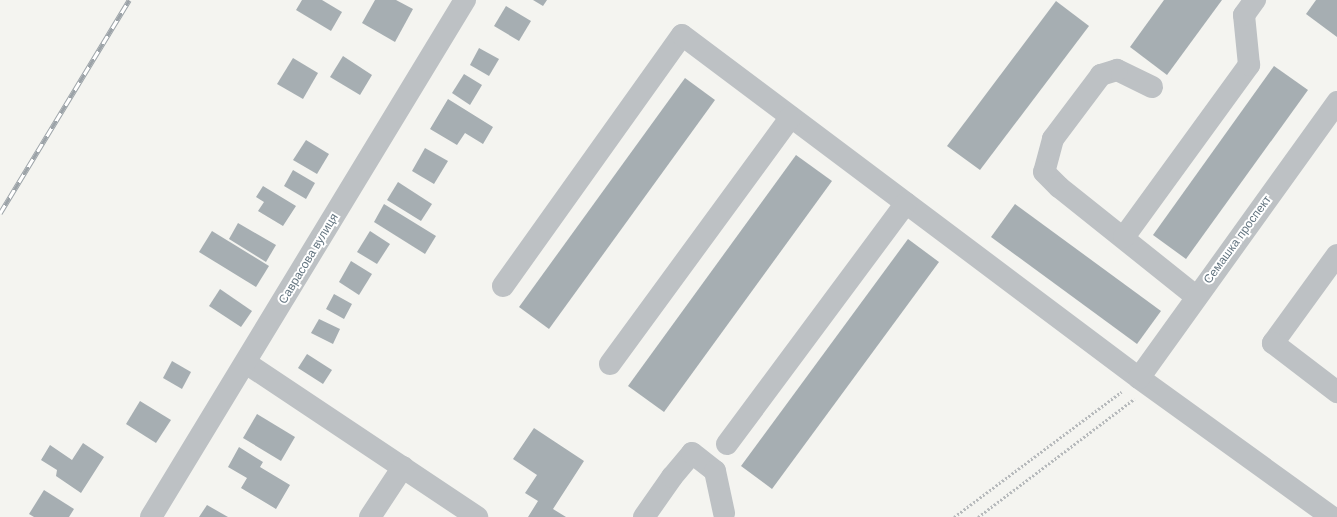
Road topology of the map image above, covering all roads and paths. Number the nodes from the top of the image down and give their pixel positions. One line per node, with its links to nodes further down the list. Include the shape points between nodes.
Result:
1 (465, 0): 11 (street, Саврасова вулиця)
2 (1255, 0): 7 (street, via 1244,15 1249,65)
3 (1152, 88): 7 (street, via 1118,70 1101,75 1053,139 1044,172 1059,187)
4 (1337, 102): 10 (street, Семашка проспект)
5 (792, 117): 6 (street); 9 (street, via 682,35); 12 (street)
6 (906, 203): 13 (street); 15 (street)
7 (1124, 237): 10 (street)
8 (1337, 254): 14 (street, via 1273,343)
9 (503, 286)
10 (1197, 297): 13 (street, Семашка проспект)
11 (246, 364): 16 (street); 18 (street, Саврасова вулиця)
12 (610, 364)
13 (1145, 382): 22 (path); 23 (path); 24 (street)
14 (1337, 392)
15 (727, 444)
16 (403, 467): 19 (street); 20 (street)
17 (725, 516): 21 (street, via 715,470 692,454)
18 (151, 517)
19 (370, 517)
20 (477, 517)
21 (644, 517)
22 (954, 517)
23 (978, 517)
24 (1332, 517)

